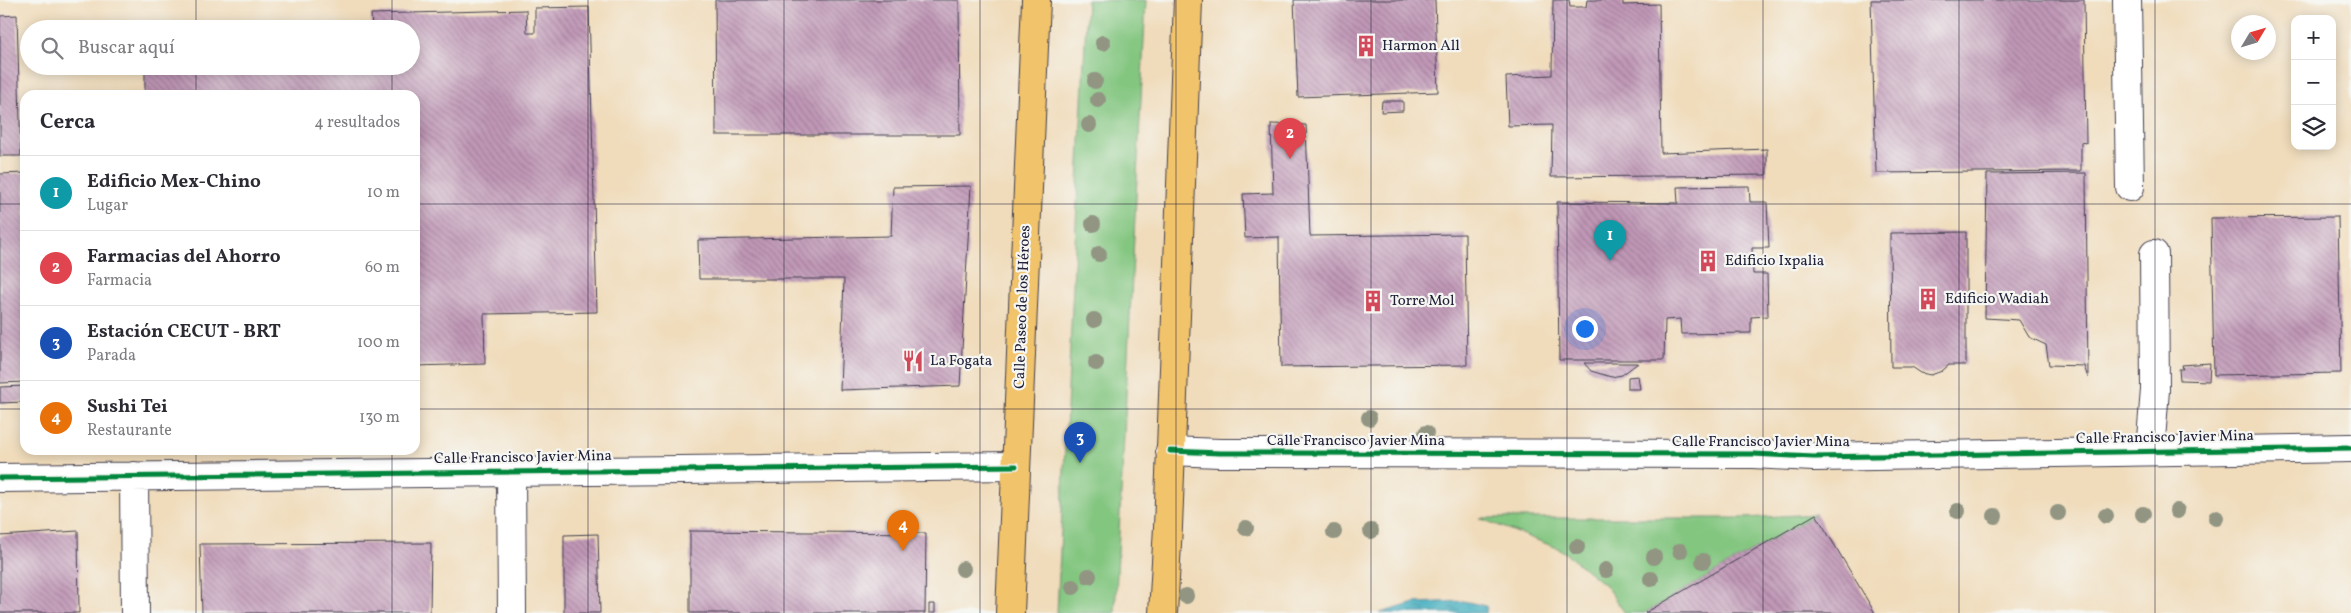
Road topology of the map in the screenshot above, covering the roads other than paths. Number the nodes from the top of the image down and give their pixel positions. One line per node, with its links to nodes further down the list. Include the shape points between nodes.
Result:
1 (1036, 0): 9 (main road, Calle Paseo de los Héroes)
2 (1188, 0): 7 (main road)
3 (2126, 0): 4 (street)
4 (2130, 187)
5 (2154, 254): 8 (street, via 2155,390)
6 (2351, 448): 8 (street, Calle Francisco Javier Mina)
7 (1170, 451): 8 (street, Calle Francisco Javier Mina, via 1814,457); 16 (main road)
8 (2150, 451)
9 (1016, 466): 10 (street, Calle Francisco Javier Mina); 15 (main road, Calle Paseo de los Héroes)
10 (512, 471): 11 (street, Calle Francisco Javier Mina); 14 (street)
11 (134, 476): 12 (street, Calle Francisco Javier Mina); 13 (street)
12 (0, 478)
13 (135, 613)
14 (512, 613)
15 (1010, 613)
16 (1163, 613)

